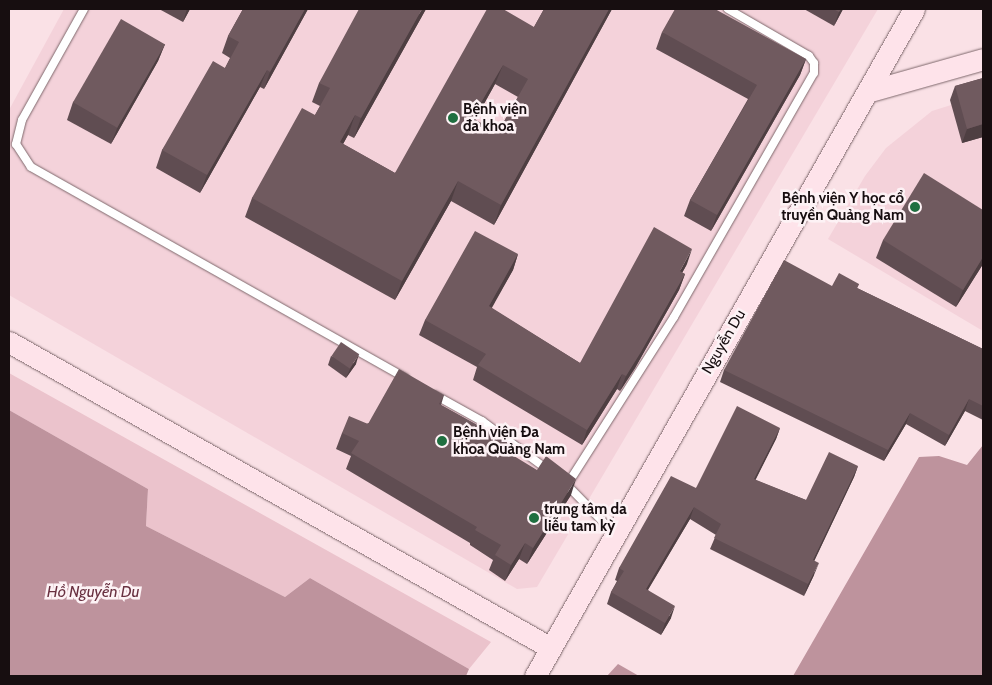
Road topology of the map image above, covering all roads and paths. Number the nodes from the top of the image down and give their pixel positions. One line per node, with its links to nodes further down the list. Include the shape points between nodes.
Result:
1 (84, 9): 7 (lane, via 22,120 16,144 31,167)
2 (728, 9): 9 (lane, via 809,56 814,63 814,73 674,317)
3 (914, 9): 5 (street, Nguyễn Du)
4 (983, 59): 5 (street)
5 (870, 92): 10 (street, Nguyễn Du)
6 (9, 342): 11 (street)
7 (413, 382)
8 (430, 392): 9 (lane, via 482,421)
9 (567, 484): 10 (lane)
10 (614, 533): 11 (street, Nguyễn Du)
11 (551, 648): 12 (street, Nguyễn Du)
12 (535, 676)

